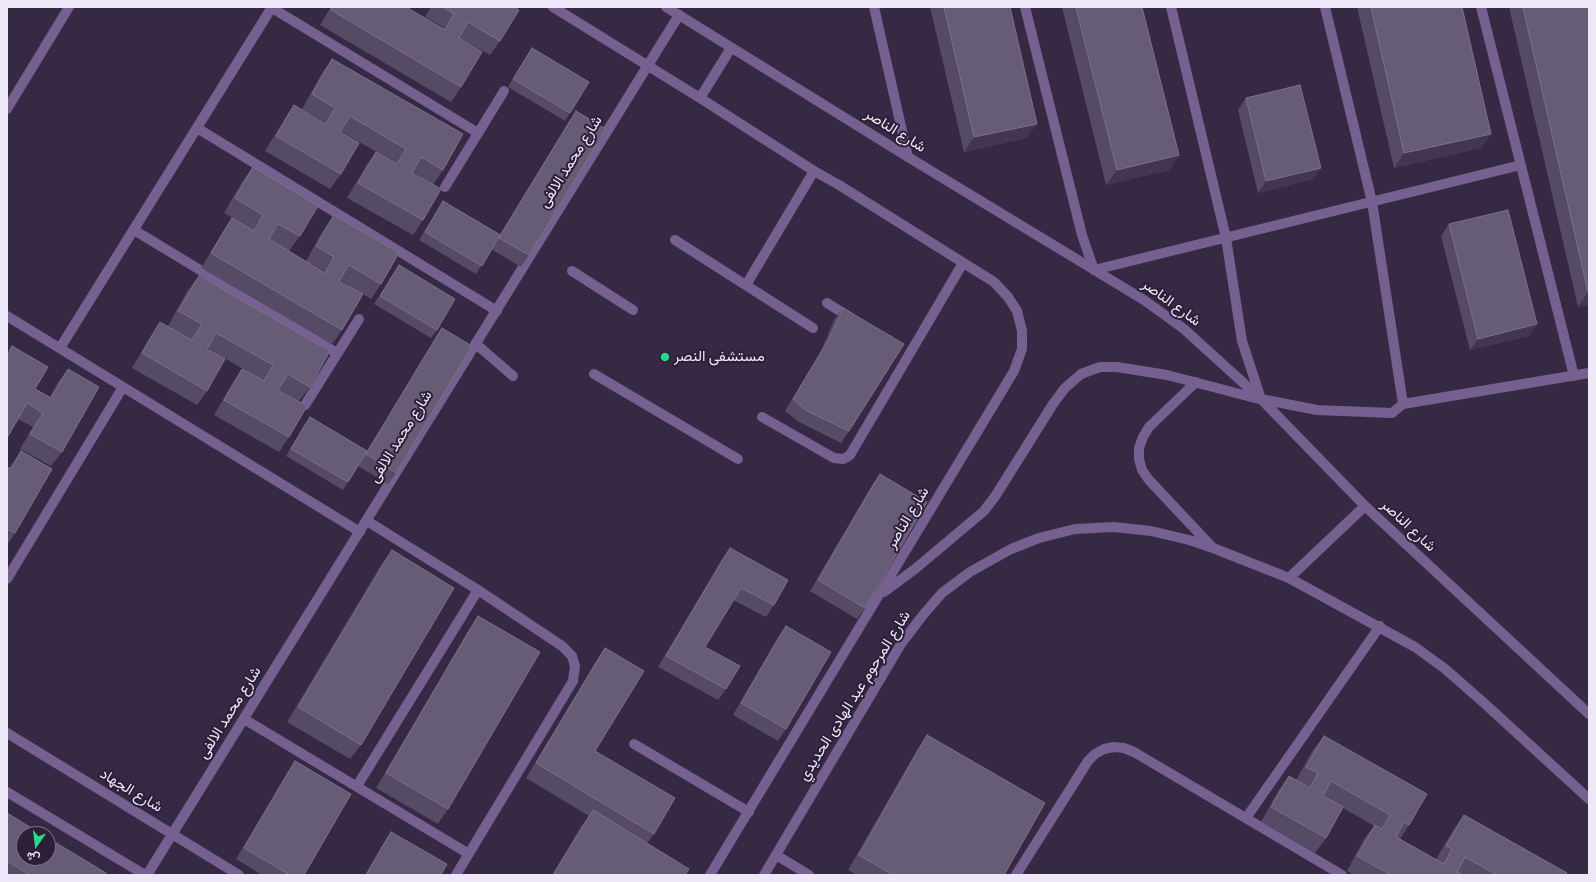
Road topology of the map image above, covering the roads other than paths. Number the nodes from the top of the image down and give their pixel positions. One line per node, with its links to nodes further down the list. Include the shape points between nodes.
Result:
1 (69, 7): 15 (street)
2 (272, 7): 16 (street); 17 (street)
3 (553, 7): 12 (street, شارع الناصر)
4 (666, 7): 10 (street, شارع الناصر)
5 (874, 7): 18 (street)
6 (1025, 7): 27 (street, via 1082,235)
7 (1171, 7): 24 (street)
8 (1325, 7): 22 (street)
9 (1481, 7): 19 (street)
10 (679, 15): 11 (street, شارع الناصر); 12 (street, شارع محمد الالفى)
11 (732, 48): 14 (street); 18 (street, شارع الناصر)
12 (648, 66): 14 (street, شارع الناصر); 31 (street, شارع محمد الالفى)
13 (504, 92): 17 (street)
14 (700, 98): 20 (street, شارع الناصر)
15 (7, 109)
16 (197, 128): 23 (street); 31 (street)
17 (478, 133): 21 (street)
18 (908, 157): 27 (street, شارع الناصر)
19 (1521, 165): 22 (street); 43 (street)
20 (814, 171): 26 (street, شارع الناصر); 29 (street)
21 (445, 187)
22 (1372, 202): 24 (street); 48 (street)
23 (134, 230): 38 (street); 39 (street)
24 (1226, 238): 27 (street); 46 (street, via 1242,341)
25 (675, 240): 29 (street)
26 (963, 263): 49 (street, via 906,352 850,455 843,459 834,458); 58 (street, شارع الناصر, via 994,282 1008,297 1017,312 1022,330 1022,349 1014,371)
27 (1094, 270): 46 (street, شارع الناصر, via 1144,300 1184,329)
28 (572, 271): 32 (street)
29 (746, 284): 36 (street)
30 (827, 303): 35 (street)
31 (497, 310): 37 (street, شارع محمد الالفى)
32 (633, 310)
33 (7, 316): 38 (street)
34 (359, 319): 39 (street)
35 (858, 323)
36 (813, 328)
37 (476, 344): 42 (street); 52 (street, شارع محمد الالفى)
38 (60, 348): 45 (street)
39 (337, 353): 47 (street)
40 (1589, 373): 43 (street)
41 (594, 374): 50 (street)
42 (513, 376)
43 (1574, 376): 48 (street)
44 (1196, 382): 46 (street); 54 (street, via 1149,427 1139,448 1139,459 1142,470 1149,480); 58 (street, via 1117,367 1100,367 1081,374 1065,388 1053,404 984,510 915,569)
45 (123, 387): 53 (street); 56 (street)
46 (1261, 399): 48 (street, via 1317,410 1392,413); 51 (street, شارع الناصر)
47 (305, 404)
48 (1404, 404)
49 (762, 417)
50 (738, 459)
51 (1365, 506): 55 (street); 60 (street, شارع الناصر)
52 (367, 521): 53 (street, شارع محمد الالفى); 57 (street)
53 (360, 532): 61 (street, شارع محمد الالفى)
54 (1213, 548): 55 (street, شارع المرحوم عبد الهادى الحديدي); 71 (street, شارع المرحوم عبد الهادى الحديدي, via 1151,531 1114,527 1075,529 1039,538 1012,549 970,572 942,593 901,644)
55 (1289, 578): 59 (street, شارع المرحوم عبد الهادى الحديدي)
56 (7, 579)
57 (478, 590): 64 (street); 70 (street, via 562,646 572,656 575,666 573,681)
58 (880, 594): 67 (street, شارع المرحوم عبد الهادى الحديدي)
59 (1380, 626): 66 (street, via 1415,646 1444,668); 68 (street)
60 (1589, 714)
61 (244, 719): 64 (street); 69 (street, شارع محمد الالفى)
62 (7, 733): 69 (street, شارع الجهاد)
63 (634, 744): 67 (street)
64 (357, 786): 70 (street)
65 (7, 792): 72 (street)
66 (1589, 799)
67 (749, 812): 75 (street, شارع المرحوم عبد الهادى الحديدي)
68 (1246, 818): 78 (street, via 1134,752 1114,747 1104,749 1088,762); 79 (street)
69 (172, 834): 72 (street, شارع محمد الالفى); 73 (street, شارع الجهاد)
70 (469, 854): 74 (street)
71 (776, 855): 76 (street, شارع المرحوم عبد الهادى الحديدي); 77 (street)
72 (146, 875)
73 (239, 875)
74 (456, 875)
75 (710, 875)
76 (764, 875)
77 (809, 875)
78 (1016, 875)
79 (1342, 875)

